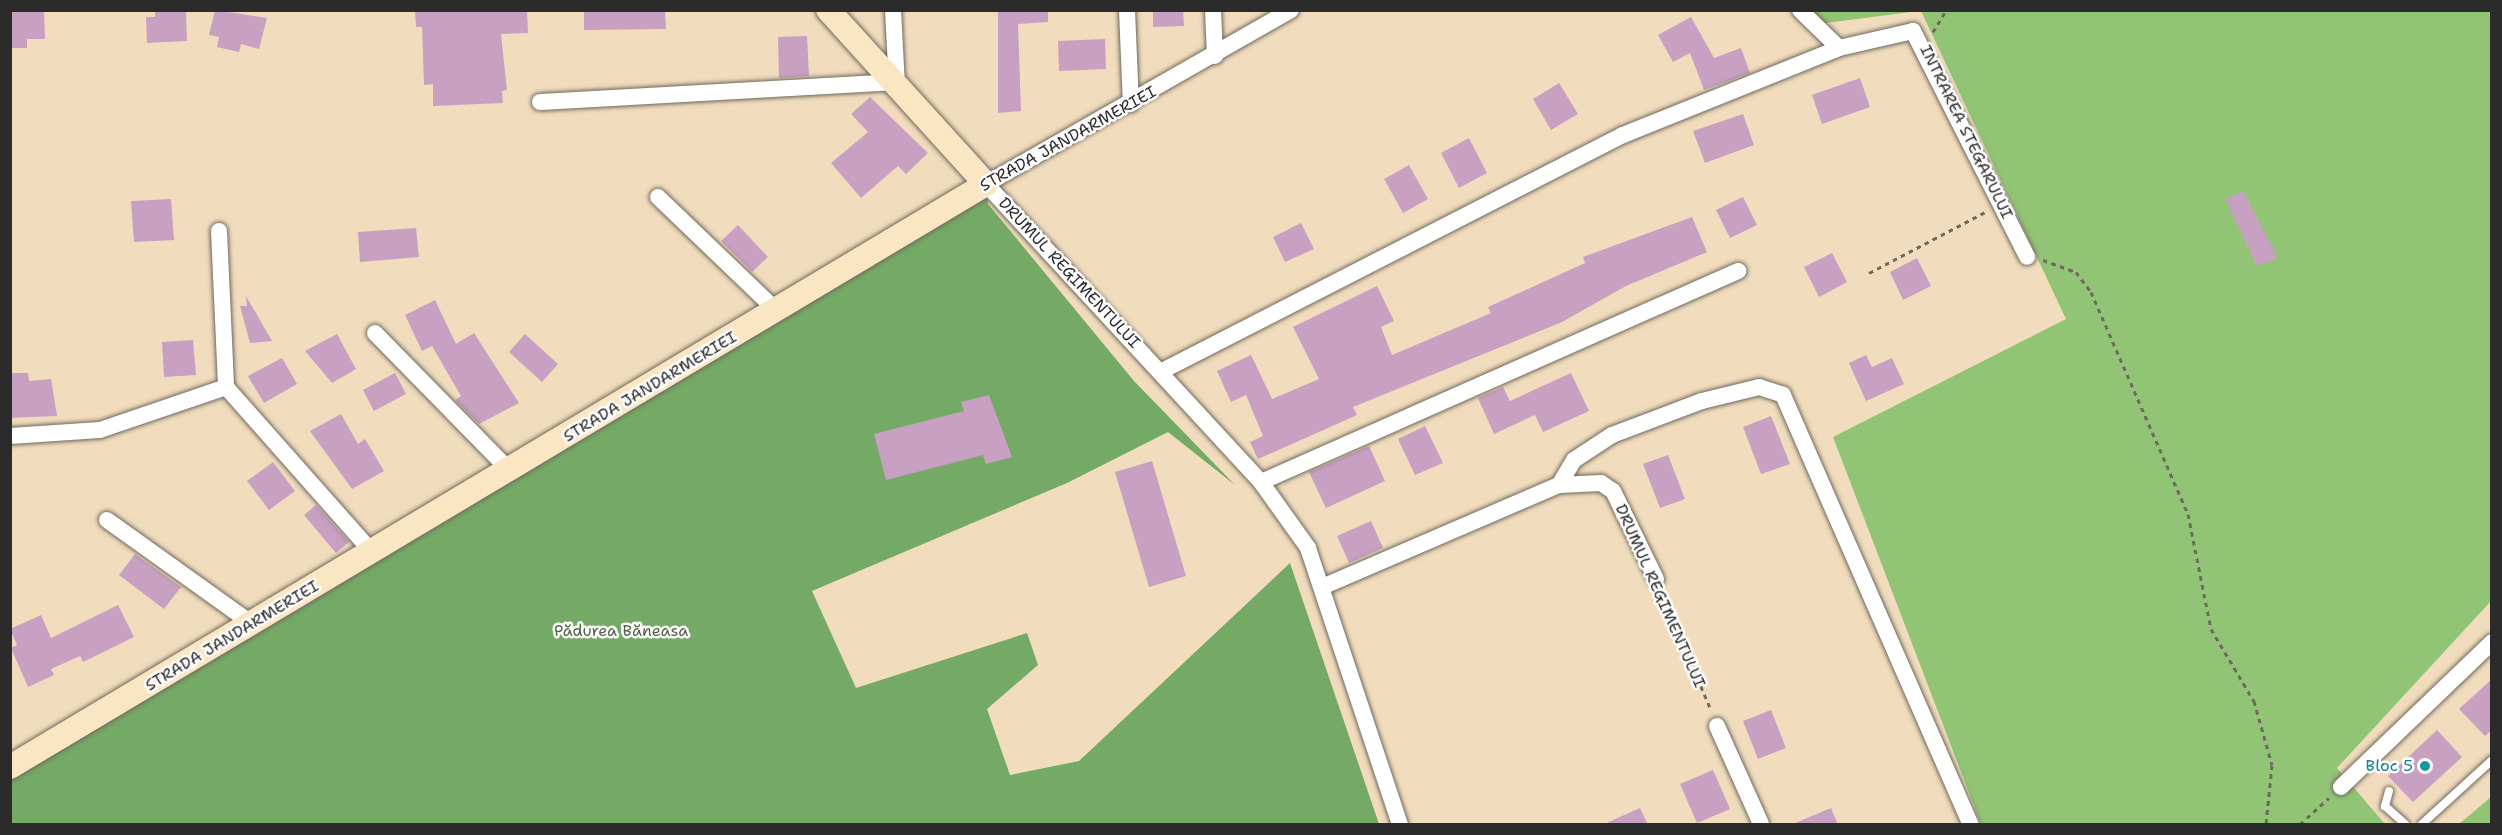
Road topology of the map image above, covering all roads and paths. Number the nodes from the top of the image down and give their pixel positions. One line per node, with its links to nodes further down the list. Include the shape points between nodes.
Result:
1 (828, 10): 11 (street, DRUMUL REGIMENTULUI)
2 (893, 10): 11 (street)
3 (1127, 10): 13 (street)
4 (1213, 10): 10 (street)
5 (1291, 10): 10 (street, STRADA JANDARMERIEI)
6 (1800, 10): 9 (street)
7 (1946, 10): 8 (path)
8 (1924, 44): 9 (street, INTRAREA STEGARULUI, via 1903,29); 16 (street, INTRAREA STEGARULUI)
9 (1839, 48): 23 (street, via 1623,135)
10 (1215, 56): 13 (street, STRADA JANDARMERIEI)
11 (895, 84): 12 (street); 14 (street, DRUMUL REGIMENTULUI)
12 (540, 102)
13 (1131, 104): 14 (street, STRADA JANDARMERIEI)
14 (986, 184): 21 (street, STRADA JANDARMERIEI); 23 (street, DRUMUL REGIMENTULUI)
15 (658, 197): 21 (street)
16 (2000, 204): 18 (street, INTRAREA STEGARULUI); 20 (path)
17 (219, 231): 24 (street)
18 (2027, 257): 43 (path, via 2068,267 2091,292 2188,514 2211,629 2254,701 2272,765)
19 (1738, 271): 27 (street)
20 (1869, 273)
21 (777, 311): 26 (street, STRADA JANDARMERIEI)
22 (375, 333): 26 (street)
23 (1162, 371): 27 (street, DRUMUL REGIMENTULUI)
24 (226, 387): 25 (street, via 100,430); 30 (street)
25 (10, 436)
26 (510, 471): 30 (street, STRADA JANDARMERIEI)
27 (1261, 482): 32 (street, DRUMUL REGIMENTULUI, via 1308,548)
28 (1559, 485): 31 (street, DRUMUL REGIMENTULUI, via 1601,483 1613,491); 32 (street, DRUMUL REGIMENTULUI); 42 (street, via 1574,460 1612,435 1702,400 1759,387 1783,395)
29 (107, 520): 33 (street)
30 (373, 552): 33 (street, STRADA JANDARMERIEI)
31 (1656, 579): 35 (path, DRUMUL REGIMENTULUI)
32 (1322, 587): 40 (street, DRUMUL REGIMENTULUI)
33 (252, 624): 37 (street, STRADA JANDARMERIEI)
34 (2492, 642): 38 (street)
35 (1717, 726): 41 (street)
36 (2492, 760): 46 (lane)
37 (10, 767)
38 (2341, 787): 44 (path)
39 (2389, 791): 45 (lane, via 2385,806)
40 (1400, 825)
41 (1761, 825)
42 (1970, 825)
43 (2266, 825)
44 (2300, 825)
45 (2405, 825)
46 (2422, 825)

